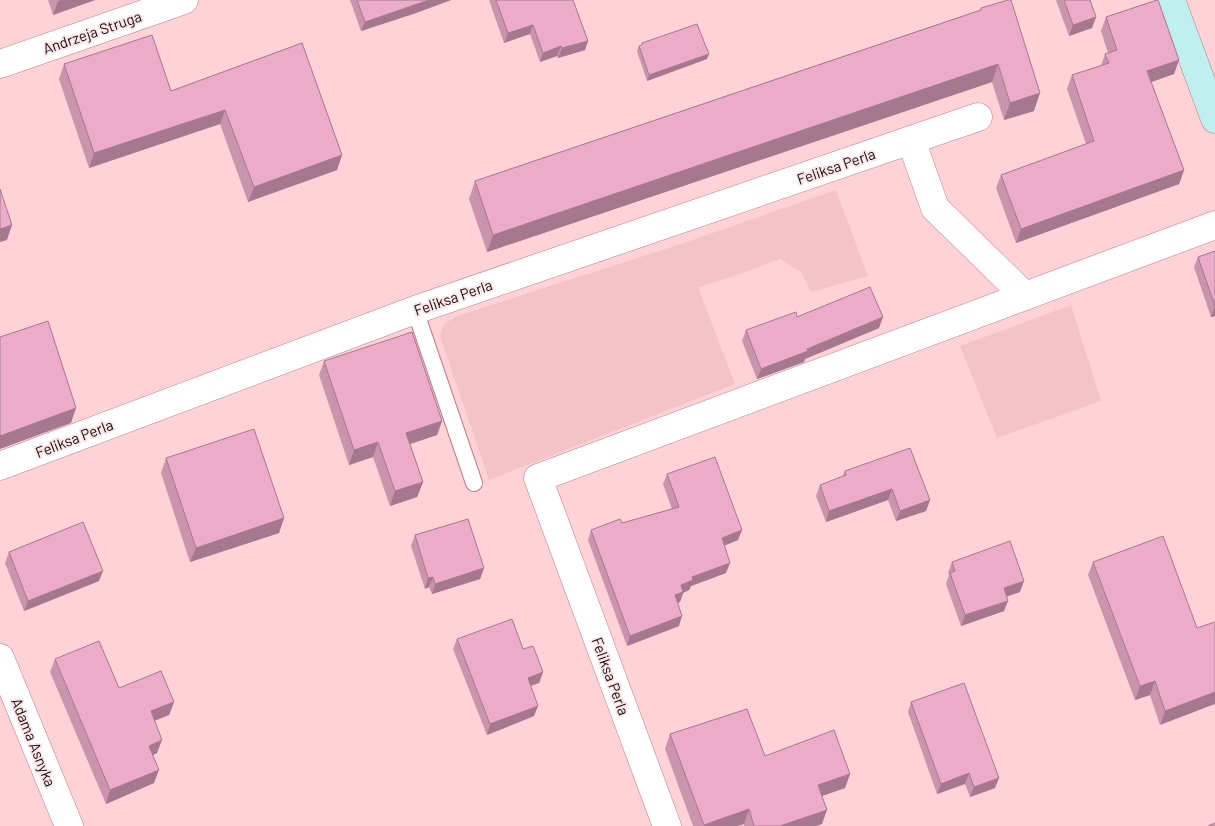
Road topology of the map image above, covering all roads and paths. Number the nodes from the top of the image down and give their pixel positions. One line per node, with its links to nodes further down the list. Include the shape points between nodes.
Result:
1 (184, 0): 3 (street, Andrzeja Struga)
2 (1171, 0): 5 (street)
3 (0, 64)
4 (978, 117): 6 (street, Feliksa Perla)
5 (1215, 119)
6 (911, 140): 8 (street, via 934,208); 9 (street, Feliksa Perla)
7 (1215, 225): 8 (street, Feliksa Perla)
8 (1025, 296): 14 (street, Feliksa Perla, via 538,478)
9 (415, 310): 10 (street, Feliksa Perla); 11 (lane)
10 (0, 466)
11 (474, 483)
12 (0, 658): 13 (street, Adama Asnyka)
13 (68, 826)
14 (667, 826)

